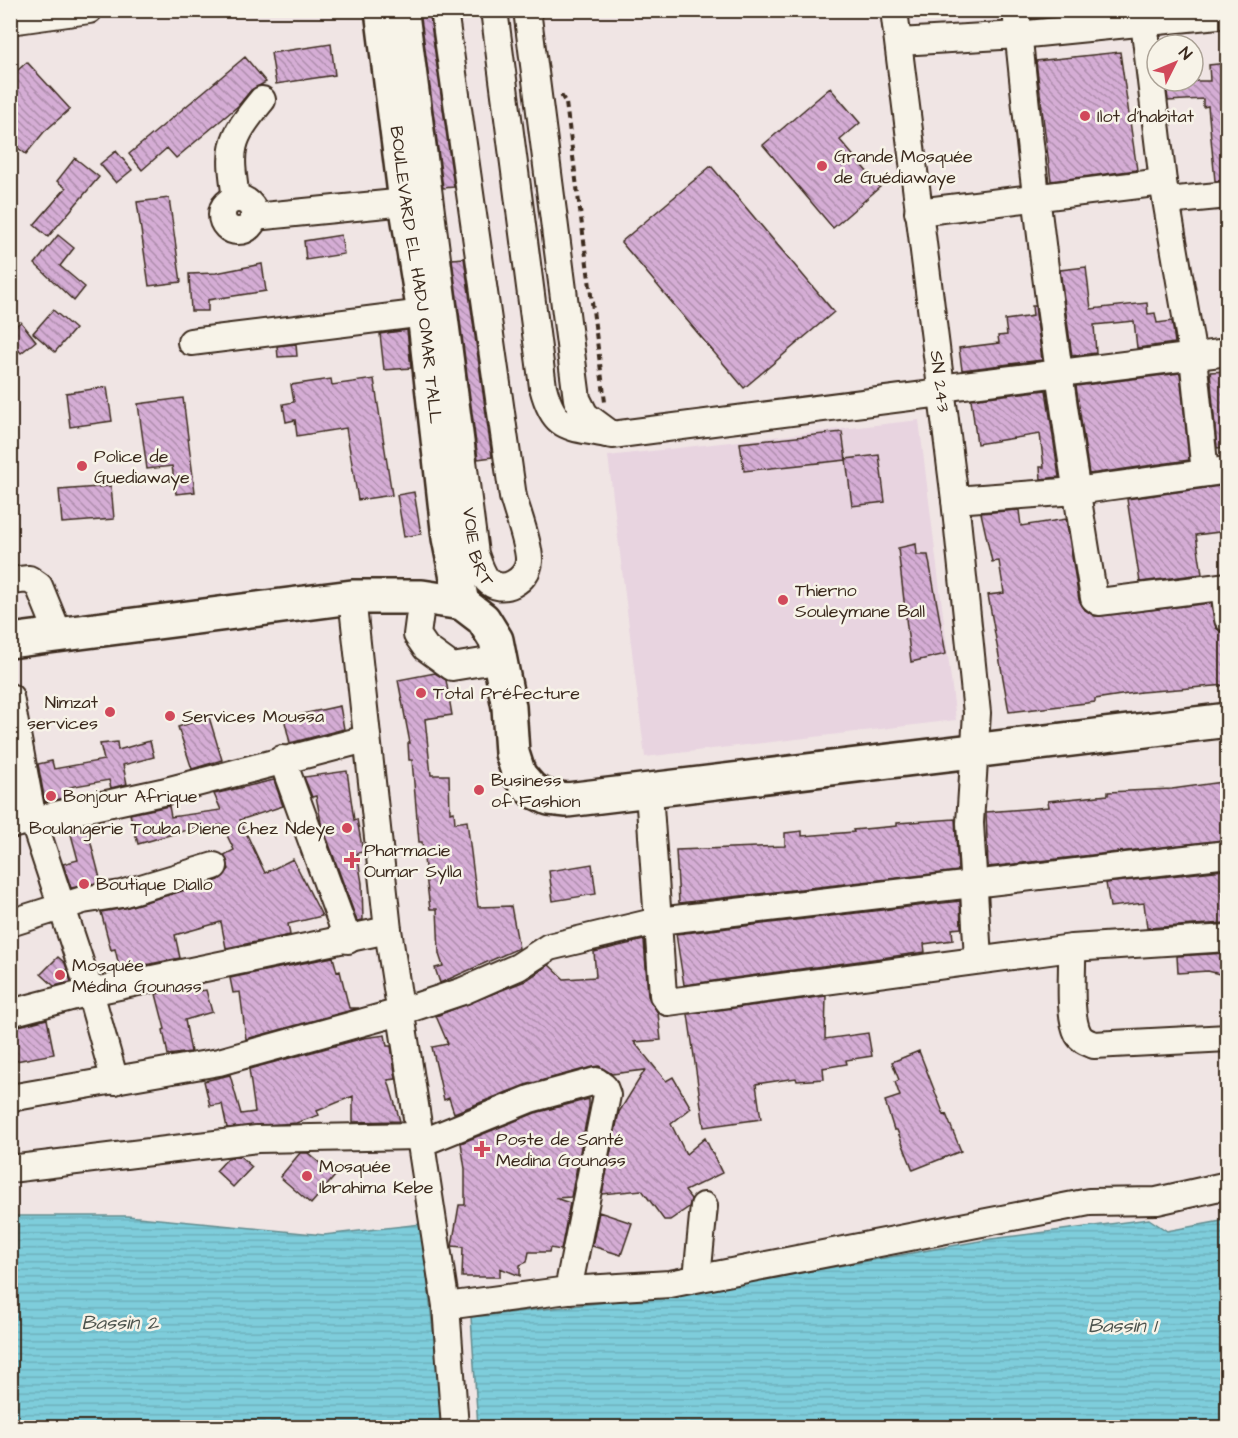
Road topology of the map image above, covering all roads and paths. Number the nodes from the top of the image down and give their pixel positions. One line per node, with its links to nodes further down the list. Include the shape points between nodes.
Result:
1 (382, 10): 17 (main road, BOULEVARD EL HADJ OMAR TALL)
2 (405, 10): 3 (street, VOIE BRT, via 475,554 487,580 506,586 519,581 529,561 513,497)
3 (444, 10)
4 (494, 10): 25 (street, via 548,407 563,426)
5 (527, 10): 25 (street, via 577,399 585,415)
6 (894, 10): 12 (street, SN 243)
7 (88, 11): 9 (street)
8 (1227, 14): 10 (street)
9 (10, 21)
10 (1144, 22): 11 (street); 14 (street)
11 (1017, 23): 12 (street); 16 (street)
12 (899, 42): 18 (street, SN 243)
13 (262, 100): 17 (street, via 242,124 230,154 245,208)
14 (1165, 192): 15 (street); 16 (street); 22 (street)
15 (1227, 195)
16 (1036, 196): 18 (street); 23 (street)
17 (406, 202): 19 (main road, BOULEVARD EL HADJ OMAR TALL)
18 (918, 212): 24 (street, SN 243)
19 (424, 313): 20 (street); 29 (main road, BOULEVARD EL HADJ OMAR TALL)
20 (191, 342)
21 (1227, 352): 22 (street)
22 (1193, 357): 23 (street); 26 (street)
23 (1060, 374): 24 (street); 27 (street)
24 (941, 390): 25 (street); 28 (street, SN 243)
25 (612, 435)
26 (1216, 472): 27 (street)
27 (1076, 491): 28 (street); 31 (street, via 1096,601)
28 (955, 500): 42 (street, SN 243, via 977,714)
29 (449, 538): 33 (main road); 34 (main road, BOULEVARD EL HADJ OMAR TALL)
30 (10, 581): 36 (street, via 29,579 39,586)
31 (1226, 586): 35 (street)
32 (352, 597): 33 (main road); 36 (main road); 41 (street)
33 (412, 597): 34 (main road); 38 (street, via 417,635 426,648 452,667)
34 (462, 603): 38 (main road, via 483,619 496,640)
35 (1227, 619)
36 (59, 635): 37 (main road)
37 (10, 641)
38 (501, 659): 44 (main road, via 510,706 512,753 519,775 532,790 549,798 567,800)
39 (10, 697): 45 (street)
40 (1227, 720): 42 (main road)
41 (366, 739): 43 (street); 52 (street)
42 (974, 753): 44 (main road); 48 (street, SN 243, via 970,805)
43 (282, 759): 45 (street, via 162,792); 54 (street)
44 (650, 792): 50 (street)
45 (22, 823): 49 (street)
46 (1227, 854): 48 (street)
47 (214, 866): 49 (street)
48 (974, 885): 50 (street); 56 (street, SN 243)
49 (61, 908): 51 (street); 57 (street)
50 (658, 921): 56 (street, via 663,995 668,1002); 58 (street, via 549,947 519,967)
51 (10, 923)
52 (388, 930): 54 (street); 58 (street)
53 (1227, 938): 55 (street)
54 (348, 940): 57 (street)
55 (1072, 948): 56 (street); 60 (street, via 1074,1020 1084,1041 1094,1045 1146,1044)
56 (978, 959)
57 (90, 992): 59 (street); 61 (street)
58 (400, 1012): 61 (street, via 219,1062); 63 (street)
59 (10, 1013)
60 (1227, 1038)
61 (115, 1081): 62 (street)
62 (10, 1098)
63 (421, 1139): 64 (street, via 257,1138); 68 (street, via 550,1093 596,1081 604,1087 607,1095); 69 (street)
64 (10, 1169)
65 (1227, 1185): 67 (street, via 1157,1201 1089,1202)
66 (704, 1206): 67 (street)
67 (697, 1278): 68 (street, via 670,1284)
68 (568, 1290): 69 (street)
69 (446, 1306): 70 (street)
70 (455, 1428)

